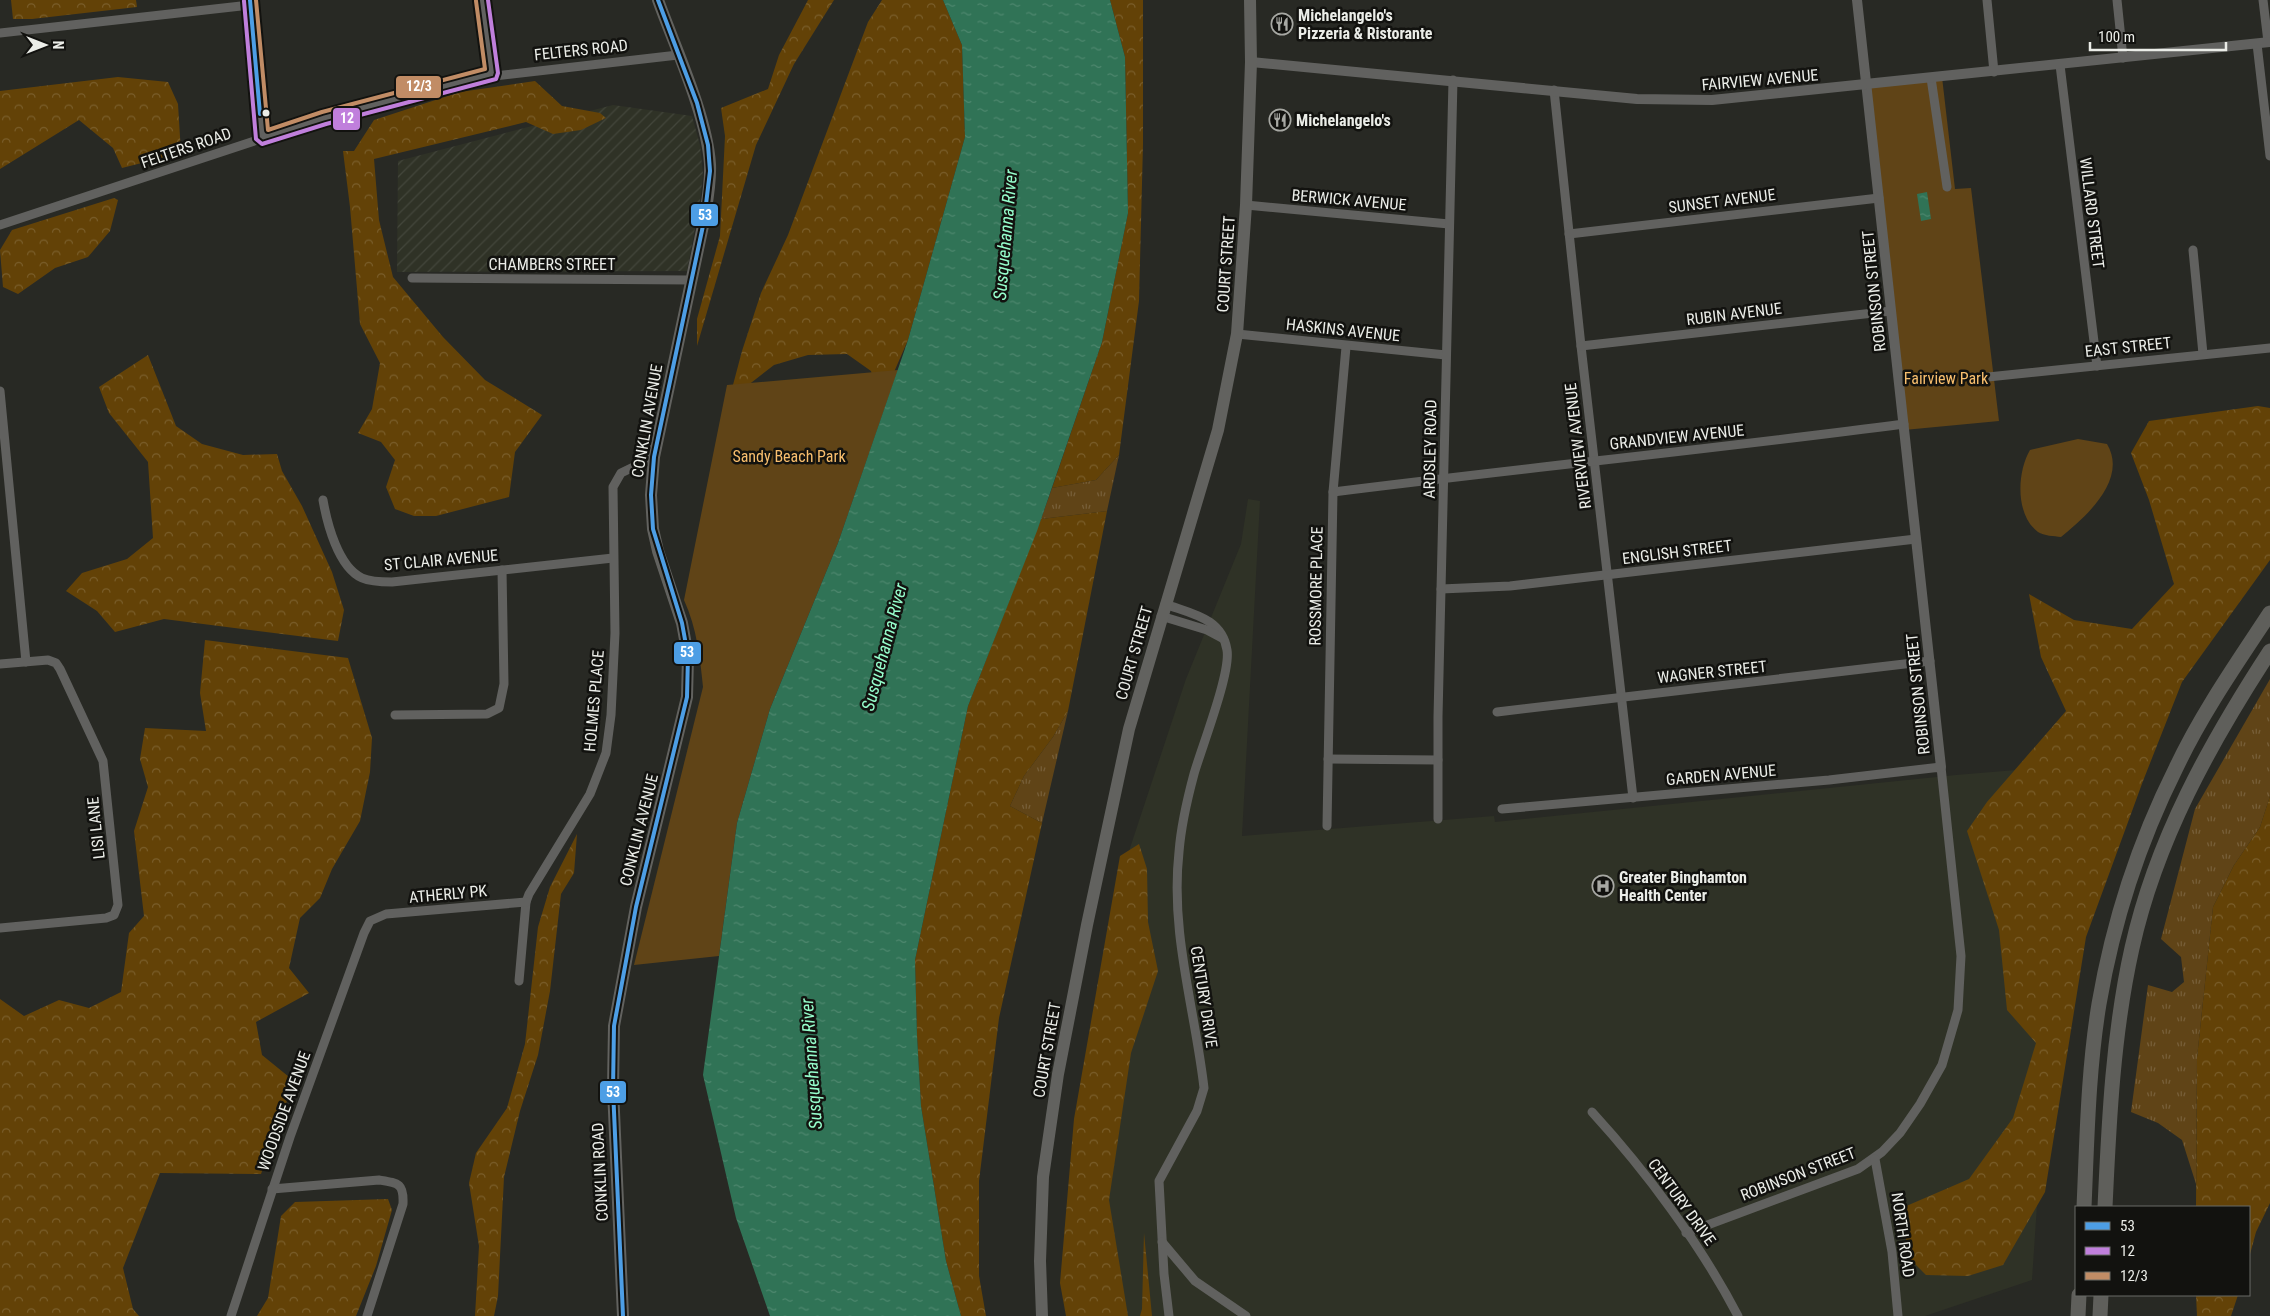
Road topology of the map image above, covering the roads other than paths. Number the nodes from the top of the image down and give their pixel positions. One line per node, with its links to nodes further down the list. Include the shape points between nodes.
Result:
1 (482, 0): 17 (street)
2 (658, 0): 12 (main road, CONKLIN AVENUE)
3 (1250, 0): 14 (main road, COURT STREET)
4 (1857, 0): 20 (street, ROBINSON STREET)
5 (1987, 0): 16 (street)
6 (2117, 0): 13 (street)
7 (2263, 0): 10 (street)
8 (250, 3): 9 (street); 22 (street)
9 (0, 33)
10 (2269, 42): 11 (street, FAIRVIEW AVENUE)
11 (2257, 44): 13 (street, FAIRVIEW AVENUE); 23 (street)
12 (678, 55): 17 (street, FELTERS ROAD); 32 (main road, CONKLIN AVENUE, via 701,119 710,165 706,212)
13 (2123, 58): 15 (street, FAIRVIEW AVENUE)
14 (1251, 62): 19 (street, FAIRVIEW AVENUE); 26 (main road, COURT STREET)
15 (2060, 65): 16 (street, FAIRVIEW AVENUE); 40 (street, WILLARD STREET)
16 (1994, 72): 18 (street, FAIRVIEW AVENUE)
17 (492, 74): 22 (street, FELTERS ROAD, via 324,118)
18 (1931, 78): 20 (street, FAIRVIEW AVENUE); 24 (street)
19 (1453, 80): 21 (street, FAIRVIEW AVENUE); 27 (street, ARDSLEY ROAD)
20 (1866, 84): 21 (street, FAIRVIEW AVENUE, via 1683,101); 25 (street, ROBINSON STREET)
21 (1554, 90): 29 (street, RIVERVIEW AVENUE)
22 (262, 138): 28 (street, FELTERS ROAD)
23 (2270, 156)
24 (1947, 186)
25 (1879, 198): 29 (street, SUNSET AVENUE); 33 (street, ROBINSON STREET)
26 (1246, 205): 27 (street, BERWICK AVENUE); 34 (main road, COURT STREET)
27 (1449, 224): 39 (street, ARDSLEY ROAD)
28 (0, 225)
29 (1569, 234): 35 (street, RIVERVIEW AVENUE)
30 (2193, 250): 38 (street)
31 (412, 278): 32 (street, CHAMBERS STREET)
32 (692, 280): 44 (main road, CONKLIN AVENUE)
33 (1891, 311): 35 (street, RUBIN AVENUE); 43 (street, ROBINSON STREET)
34 (1237, 334): 36 (street, HASKINS AVENUE); 54 (main road, COURT STREET, via 1218,430)
35 (1581, 346): 45 (street, RIVERVIEW AVENUE)
36 (1346, 347): 39 (street, HASKINS AVENUE); 47 (street, ROSSMORE PLACE)
37 (2270, 348): 38 (street, EAST STREET)
38 (2203, 354): 40 (street, EAST STREET)
39 (1446, 355): 46 (street, ARDSLEY ROAD)
40 (2097, 366): 41 (street, EAST STREET)
41 (1988, 377)
42 (0, 391): 58 (street)
43 (1904, 424): 45 (street, GRANDVIEW AVENUE); 49 (street, ROBINSON STREET)
44 (654, 457): 50 (street, HOLMES PLACE, via 621,473 613,487); 74 (main road, CONKLIN AVENUE, via 653,529 682,623 688,656 688,697 636,907)
45 (1595, 460): 46 (street, GRANDVIEW AVENUE); 52 (street, RIVERVIEW AVENUE)
46 (1444, 478): 47 (street, GRANDVIEW AVENUE); 53 (street, ARDSLEY ROAD)
47 (1333, 492): 63 (street, ROSSMORE PLACE)
48 (323, 500): 51 (street, ST CLAIR AVENUE, via 342,558 362,578 392,582)
49 (1916, 539): 52 (street, ENGLISH STREET); 57 (street, ROBINSON STREET)
50 (613, 558): 51 (street, ST CLAIR AVENUE); 70 (street, HOLMES PLACE, via 615,633 606,753 590,794)
51 (502, 570): 62 (street, via 504,684 498,708 487,714)
52 (1607, 575): 53 (street, ENGLISH STREET, via 1510,586); 60 (street, RIVERVIEW AVENUE)
53 (1441, 588): 64 (street, ARDSLEY ROAD)
54 (1163, 610): 81 (street, CENTURY DRIVE, via 1210,621 1218,628 1227,649 1227,661 1188,795 1179,851 1176,884 1179,935 1203,1096 1198,1111 1159,1178); 87 (main road, COURT STREET, via 1113,793 1058,1074 1041,1206)
55 (2270, 613): 78 (highway, via 2176,766 2129,882 2109,954 2096,1030)
56 (2270, 651): 79 (highway, via 2192,782 2146,898 2127,971 2115,1044)
57 (1930, 661): 60 (street, WAGNER STREET); 65 (street, ROBINSON STREET)
58 (26, 662): 59 (street); 72 (street, LISI LANE, via 48,660 56,663 103,761 118,905 114,915 106,918)
59 (0, 664)
60 (1622, 698): 61 (street, WAGNER STREET); 66 (street, RIVERVIEW AVENUE)
61 (1498, 712)
62 (395, 715)
63 (1328, 759): 64 (street); 69 (street, ROSSMORE PLACE)
64 (1438, 760): 68 (street, ARDSLEY ROAD)
65 (1941, 767): 66 (street, GARDEN AVENUE); 76 (street, ROBINSON STREET, via 1961,956 1958,1010 1942,1064 1920,1104 1900,1133)
66 (1633, 798): 67 (street, GARDEN AVENUE)
67 (1502, 809)
68 (1438, 819)
69 (1327, 826)
70 (526, 902): 71 (street, ATHERLY PK, via 386,914); 73 (street, HOLMES PLACE)
71 (374, 919): 77 (street, WOODSIDE AVENUE, via 364,934)
72 (0, 928)
73 (519, 981)
74 (614, 1026): 86 (main road, CONKLIN ROAD, via 613,1089)
75 (1592, 1112): 80 (street, CENTURY DRIVE, via 1638,1167)
76 (1874, 1159): 80 (street, ROBINSON STREET, via 1858,1169); 91 (street, NORTH ROAD, via 1889,1236)
77 (272, 1189): 84 (street, WOODSIDE AVENUE); 85 (street, via 379,1180 401,1186 403,1204)
78 (2084, 1206)
79 (2105, 1206)
80 (1686, 1234): 90 (street, CENTURY DRIVE, via 1722,1285)
81 (1162, 1242): 88 (street, CENTURY DRIVE); 89 (street, via 1195,1281)
82 (2079, 1296): 92 (highway)
83 (2101, 1296): 93 (highway)
84 (231, 1316)
85 (367, 1316)
86 (623, 1316)
87 (1042, 1316)
88 (1169, 1316)
89 (1246, 1316)
90 (1738, 1316)
91 (1898, 1316)
92 (2078, 1316)
93 (2100, 1316)

